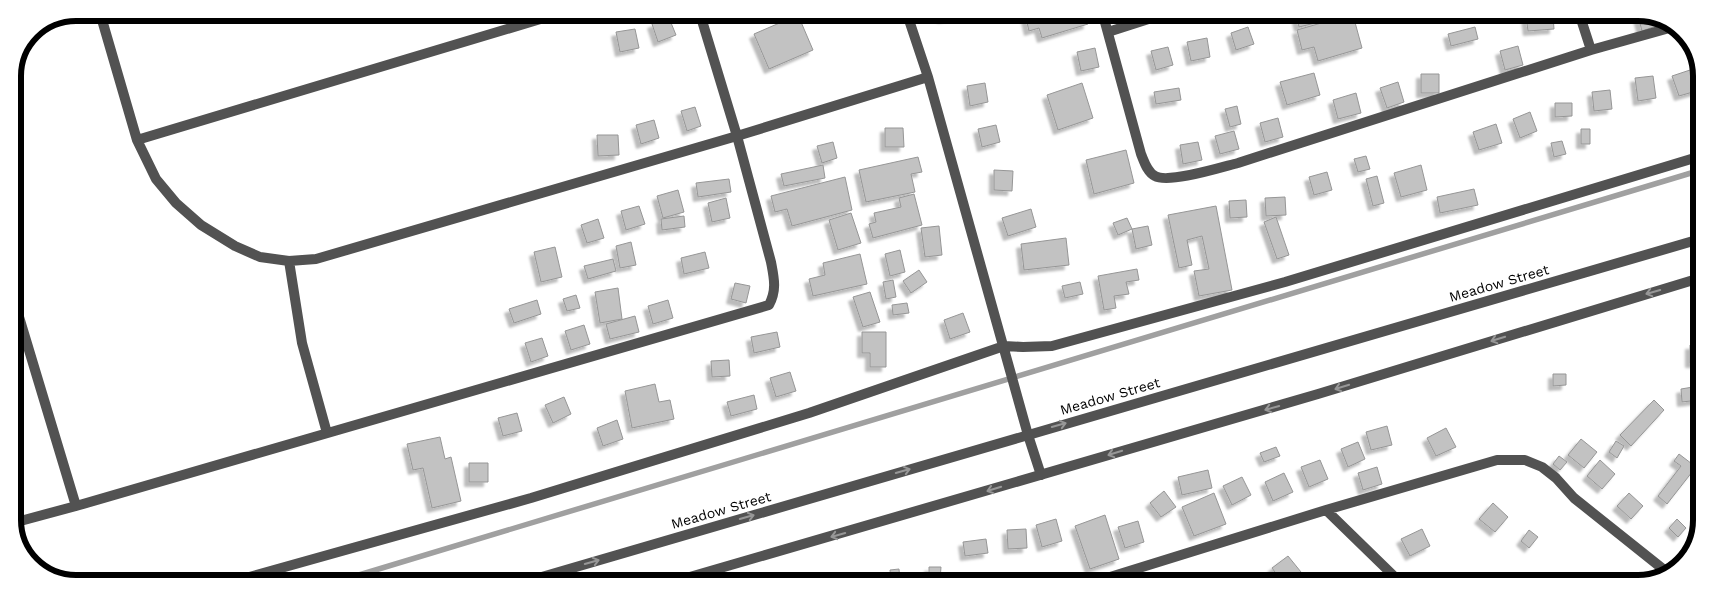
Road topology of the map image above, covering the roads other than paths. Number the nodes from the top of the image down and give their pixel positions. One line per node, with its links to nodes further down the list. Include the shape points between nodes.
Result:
1 (103, 21): 13 (street)
2 (534, 21): 13 (street)
3 (702, 21): 12 (street)
4 (909, 21): 11 (street)
5 (1105, 21): 9 (street)
6 (1142, 21): 9 (street)
7 (1582, 21): 10 (street)
8 (1665, 29): 10 (street)
9 (1108, 32): 10 (street, via 1141,154 1157,178 1186,176 1238,163)
10 (1591, 50)
11 (928, 77): 12 (street); 19 (street)
12 (737, 136): 16 (street, via 316,259); 20 (street, via 775,280 769,305)
13 (137, 140): 16 (street, via 156,179 176,203 202,225 260,257)
14 (1693, 158): 19 (street, via 1285,282 1052,346)
15 (1693, 240): 21 (street, Meadow Street, one-way to 15)
16 (289, 260): 20 (street, via 302,343)
17 (1693, 280): 22 (street, one-way to 22)
18 (21, 324): 23 (street)
19 (1004, 346): 21 (street); 27 (street, via 809,413 568,487)
20 (327, 433): 23 (street)
21 (1028, 434): 22 (street); 28 (street, Meadow Street, one-way to 21)
22 (1041, 475): 29 (street, one-way to 29)
23 (76, 506): 25 (street)
24 (1326, 510): 26 (street, via 1497,460 1525,460 1556,478 1574,498); 30 (street); 31 (street)
25 (21, 521)
26 (1662, 568)
27 (253, 575)
28 (548, 575)
29 (700, 575)
30 (1119, 575)
31 (1393, 575)

